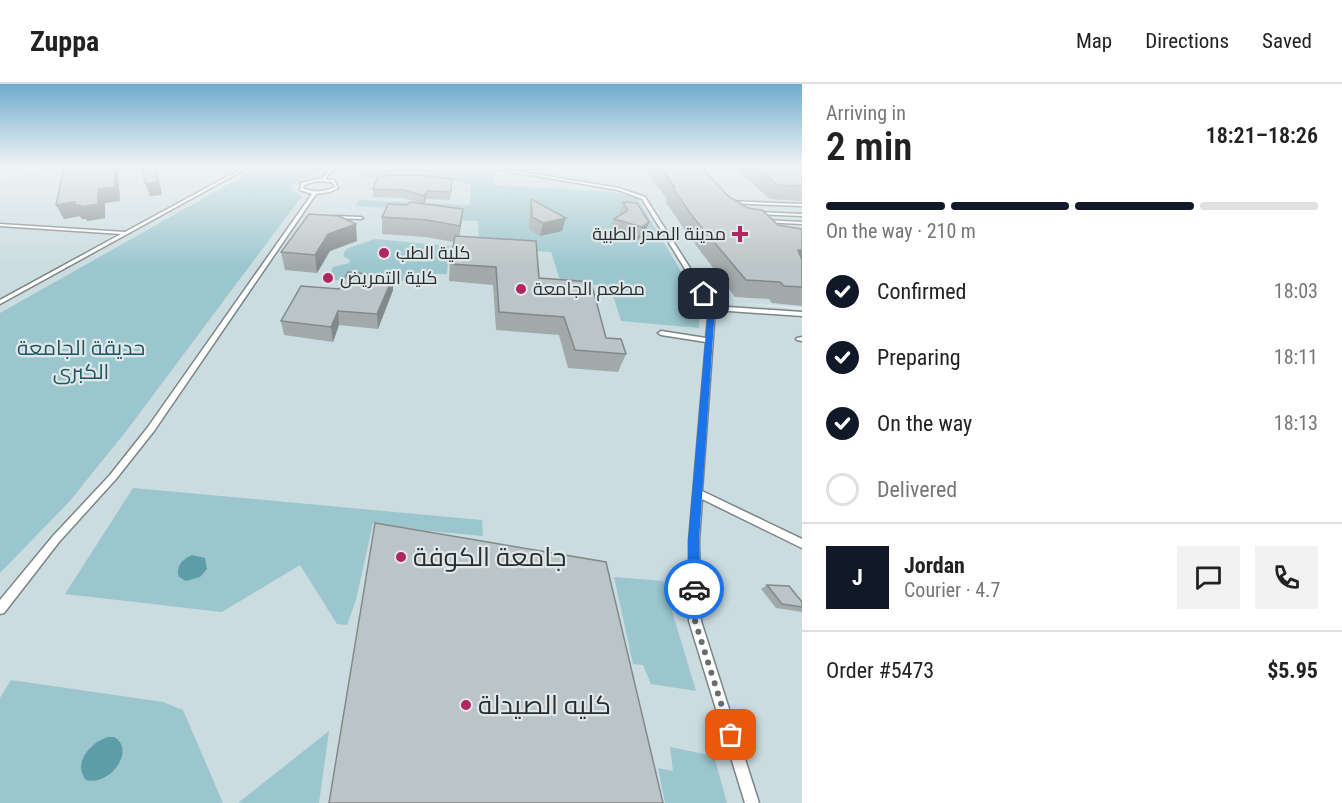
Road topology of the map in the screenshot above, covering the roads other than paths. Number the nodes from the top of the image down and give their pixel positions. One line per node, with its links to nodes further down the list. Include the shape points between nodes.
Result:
1 (186, 201): 13 (lane)
2 (310, 201): 21 (lane, via 151,429)
3 (646, 201): 15 (lane)
4 (802, 205): 5 (lane, via 719,201)
5 (727, 209)
6 (750, 213): 7 (lane)
7 (802, 215)
8 (327, 217): 9 (lane)
9 (361, 218)
10 (761, 221): 11 (lane)
11 (802, 223)
12 (0, 225): 13 (lane)
13 (126, 233): 14 (lane)
14 (0, 302)
15 (712, 308): 16 (lane); 18 (lane)
16 (802, 314)
17 (661, 333): 18 (lane)
18 (709, 340): 19 (lane)
19 (698, 493): 20 (lane); 22 (lane, via 695,621)
20 (802, 544)
21 (0, 609)
22 (752, 803)

